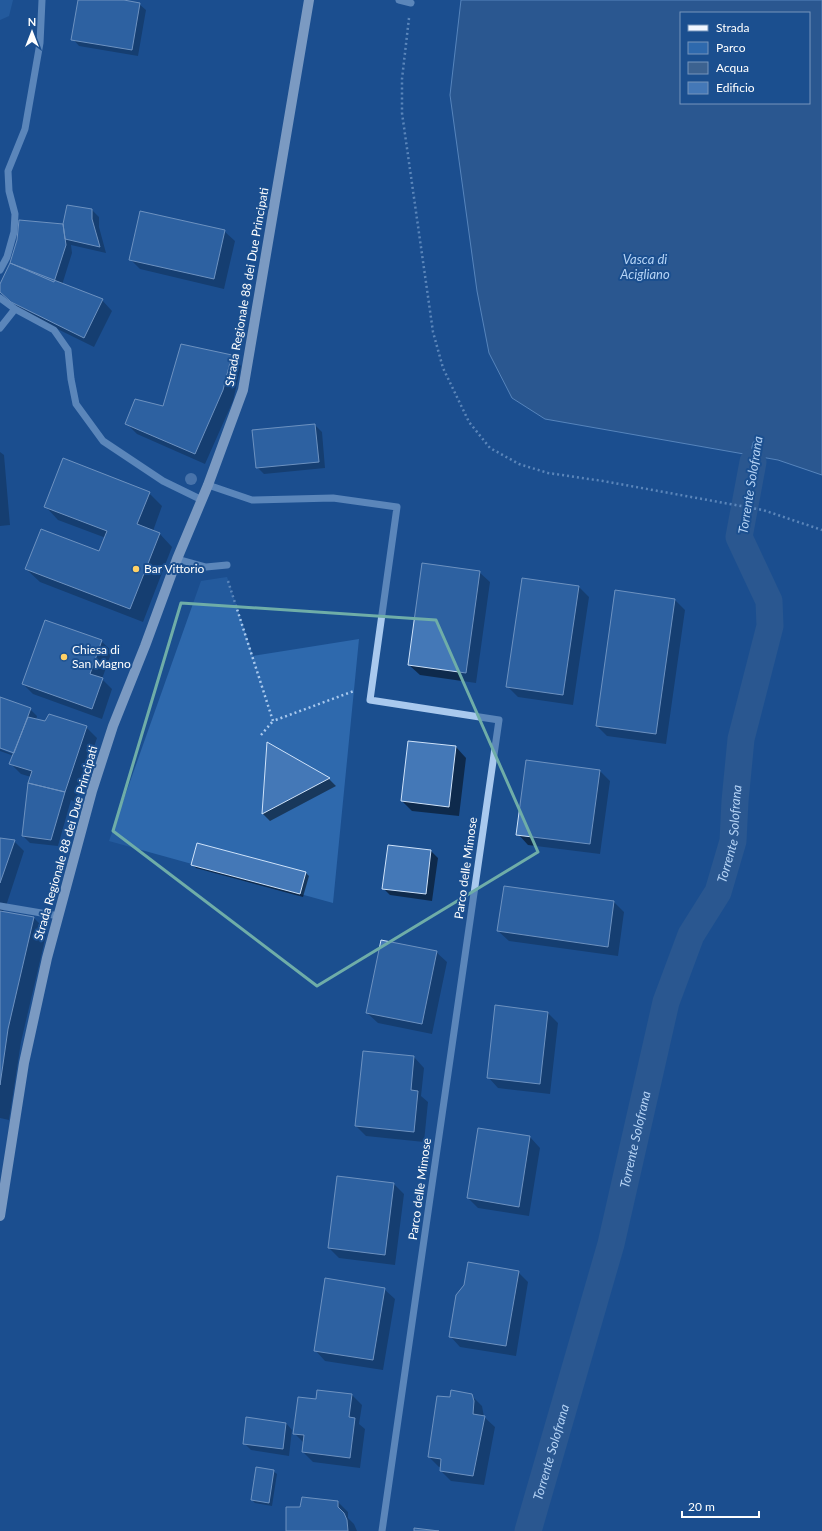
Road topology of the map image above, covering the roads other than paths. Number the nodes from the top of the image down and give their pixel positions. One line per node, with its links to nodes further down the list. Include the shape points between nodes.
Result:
1 (42, 0): 5 (street, via 40,43 25,129 8,171 9,191 15,214 14,232 7,257)
2 (309, 0): 9 (main road, Strada Regionale 88 dei Due Principati, via 243,390)
3 (399, 0): 4 (street)
4 (411, 3)
5 (0, 270)
6 (0, 298): 7 (street)
7 (15, 309): 8 (street); 10 (street, via 54,330 68,350 70,379 76,404 102,441 163,482)
8 (0, 328)
9 (208, 485): 10 (main road, Strada Regionale 88 dei Due Principati); 16 (street, Parco delle Mimose, via 252,500 333,498 397,507 370,700 499,720)
10 (202, 500): 11 (main road, Strada Regionale 88 dei Due Principati)
11 (178, 559): 12 (street, via 206,567); 14 (main road, Strada Regionale 88 dei Due Principati, via 113,726 94,784)
12 (227, 565)
13 (0, 906): 14 (street)
14 (59, 916): 15 (main road, Strada Regionale 88 dei Due Principati, via 24,1063)
15 (0, 1216)
16 (382, 1531)

